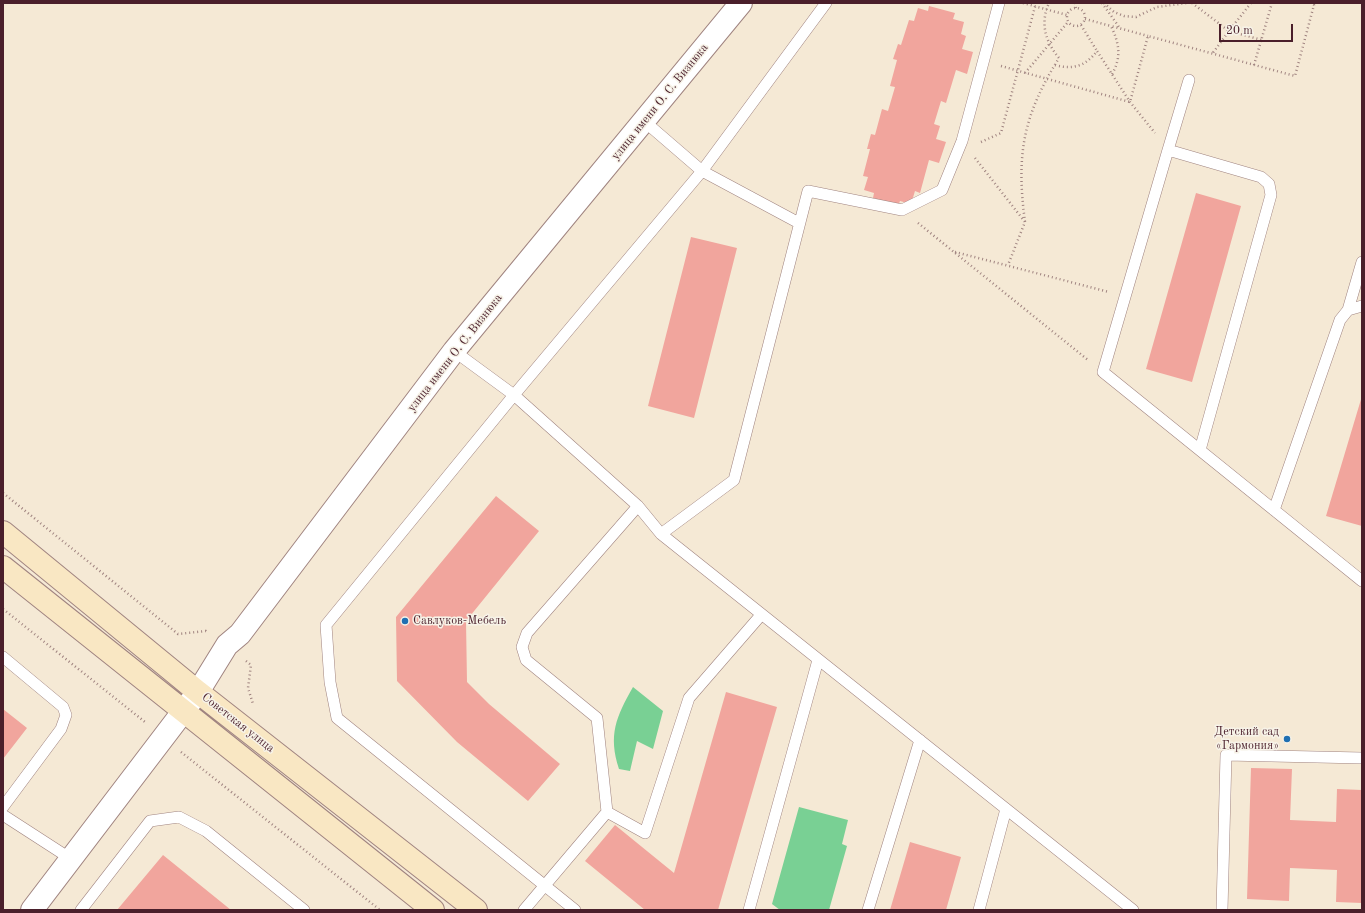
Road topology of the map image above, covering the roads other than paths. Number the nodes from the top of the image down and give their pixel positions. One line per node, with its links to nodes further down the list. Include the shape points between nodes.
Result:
1 (741, 3): 5 (street, улица имени О. С. Визнюка)
2 (826, 3): 7 (lane)
3 (999, 3): 8 (lane, via 965,145 942,190 902,210 808,191)
4 (1189, 80): 6 (lane)
5 (644, 121): 7 (lane); 12 (street, улица имени О. С. Визнюка)
6 (1168, 150): 14 (lane, via 1103,372); 14 (lane, via 1261,177 1269,184 1271,195)
7 (702, 171): 8 (lane); 13 (lane)
8 (799, 223): 18 (lane, via 734,480)
9 (1362, 262): 11 (lane)
10 (1362, 306): 11 (lane)
11 (1348, 310): 16 (lane, via 1340,320)
12 (454, 351): 13 (lane); 24 (street, улица имени О. С. Визнюка, via 240,634 227,645)
13 (514, 395): 15 (lane); 33 (lane, via 326,625 330,682 337,718)
14 (1200, 450): 16 (lane)
15 (638, 506): 18 (lane); 30 (lane, via 527,633 522,647 526,660 597,718)
16 (1274, 510): 20 (lane)
17 (3, 532): 24 (main road, Советская улица)
18 (661, 534): 21 (lane)
19 (3, 567): 25 (main road)
20 (1362, 581)
21 (761, 615): 23 (lane); 30 (lane, via 689,698 645,833)
22 (3, 657): 28 (lane, via 63,707 66,715 62,729)
23 (818, 660): 26 (lane); 42 (lane)
24 (198, 692): 25 (street, улица имени О. С. Визнюка); 39 (main road, Советская улица)
25 (183, 712): 32 (street, улица имени О. С. Визнюка); 38 (main road)
26 (920, 740): 29 (lane); 43 (lane)
27 (1362, 758): 45 (lane, via 1226,754)
28 (3, 807)
29 (1006, 809): 34 (lane); 44 (lane)
30 (607, 812): 33 (lane)
31 (3, 815): 32 (lane)
32 (71, 859): 35 (street, улица имени О. С. Визнюка)
33 (546, 886): 40 (lane); 41 (lane)
34 (1128, 908)
35 (32, 910)
36 (81, 910): 37 (lane, via 150,821 179,817 206,831)
37 (304, 910)
38 (433, 910)
39 (476, 910)
40 (524, 910)
41 (575, 910)
42 (749, 910)
43 (868, 910)
44 (979, 910)
45 (1222, 910)

